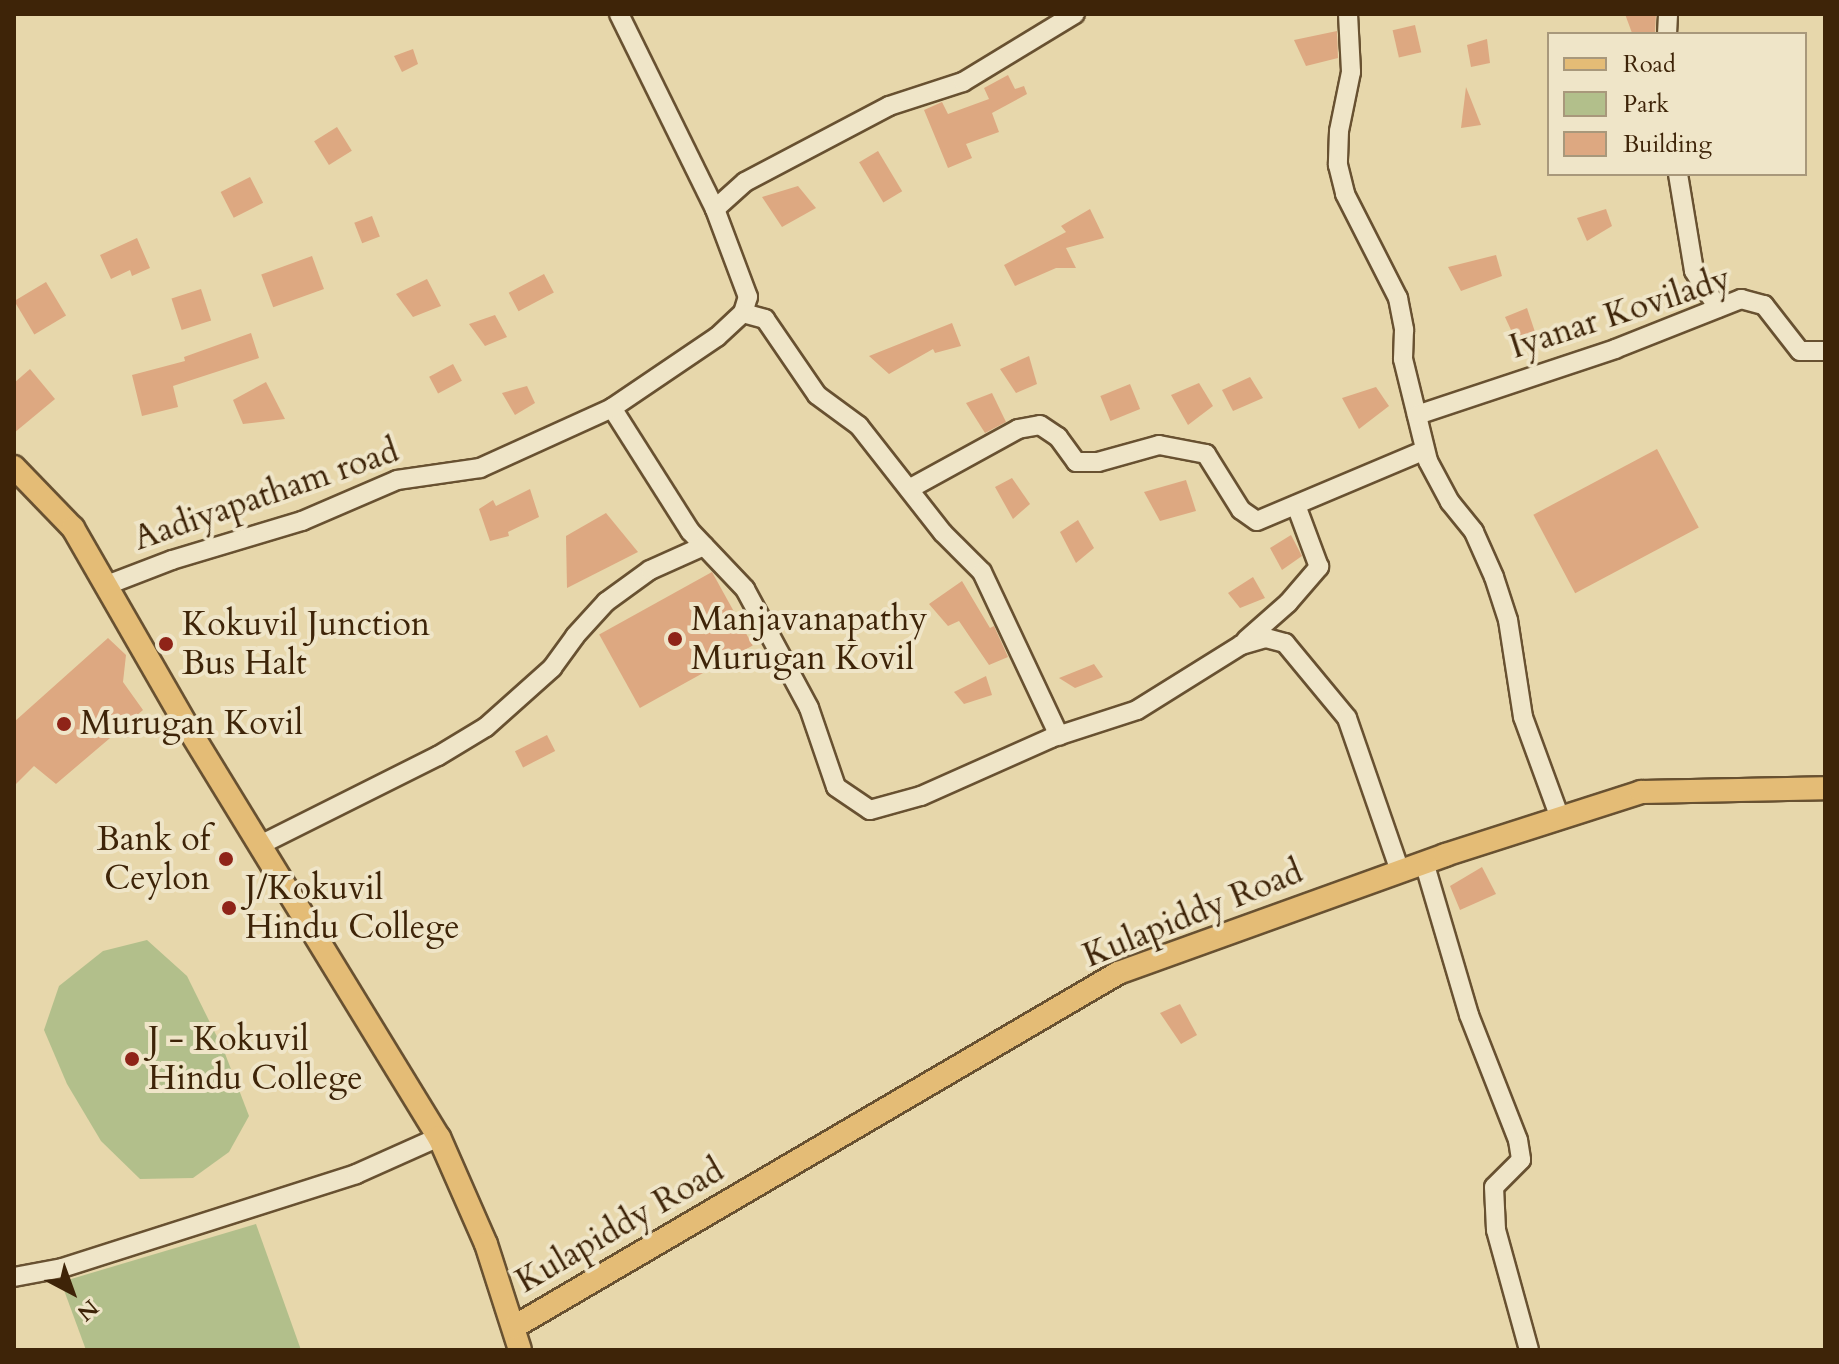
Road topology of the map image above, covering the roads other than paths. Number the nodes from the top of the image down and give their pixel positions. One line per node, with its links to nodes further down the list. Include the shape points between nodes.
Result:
1 (619, 14): 5 (street)
2 (1075, 14): 5 (street, via 963,82 889,106 745,182)
3 (1348, 14): 10 (street, via 1351,72 1338,165 1345,194 1398,298 1403,359)
4 (1678, 176): 6 (street, via 1694,271)
5 (715, 209): 7 (street, via 748,297)
6 (1718, 308): 8 (street, Iyanar Kovilady, via 1741,299 1764,305 1800,351); 10 (street, Iyanar Kovilady, via 1615,349)
7 (743, 313): 9 (street, Aadiyapatham road, via 717,337); 13 (street, via 765,319 817,395 859,426)
8 (1825, 351)
9 (612, 408): 15 (street); 16 (street, Aadiyapatham road, via 480,468 397,480 302,521)
10 (1417, 415): 11 (street)
11 (1425, 450): 14 (street); 20 (street, via 1494,577 1508,620 1523,717)
12 (17, 476): 16 (main road, via 73,528)
13 (909, 489): 14 (street, via 1018,429 1040,425 1058,437 1076,462 1098,462 1159,445 1206,454 1241,510 1257,521); 18 (street, via 982,572)
14 (1296, 505): 17 (street, via 1319,567)
15 (704, 546): 18 (street, via 745,589 809,708 836,787 870,810 921,796); 21 (street, via 650,570 606,602 552,668 486,727)
16 (107, 585): 21 (main road)
17 (1241, 645): 18 (street, via 1137,710); 23 (street, via 1266,638 1285,643 1347,718)
18 (1059, 736)
19 (1825, 788): 20 (main road, Kulapiddy Road, via 1641,792)
20 (1560, 818): 22 (main road, Kulapiddy Road)
21 (260, 845): 24 (main road)
22 (1424, 862): 23 (main road, Kulapiddy Road); 28 (street, via 1469,1015 1518,1140 1521,1160 1494,1187 1496,1230)
23 (1400, 871): 26 (main road, Kulapiddy Road, via 1118,973)
24 (439, 1137): 25 (street, via 356,1174 62,1268); 26 (main road, via 486,1244)
25 (14, 1277)
26 (514, 1327): 27 (main road)
27 (520, 1350)
28 (1529, 1350)

